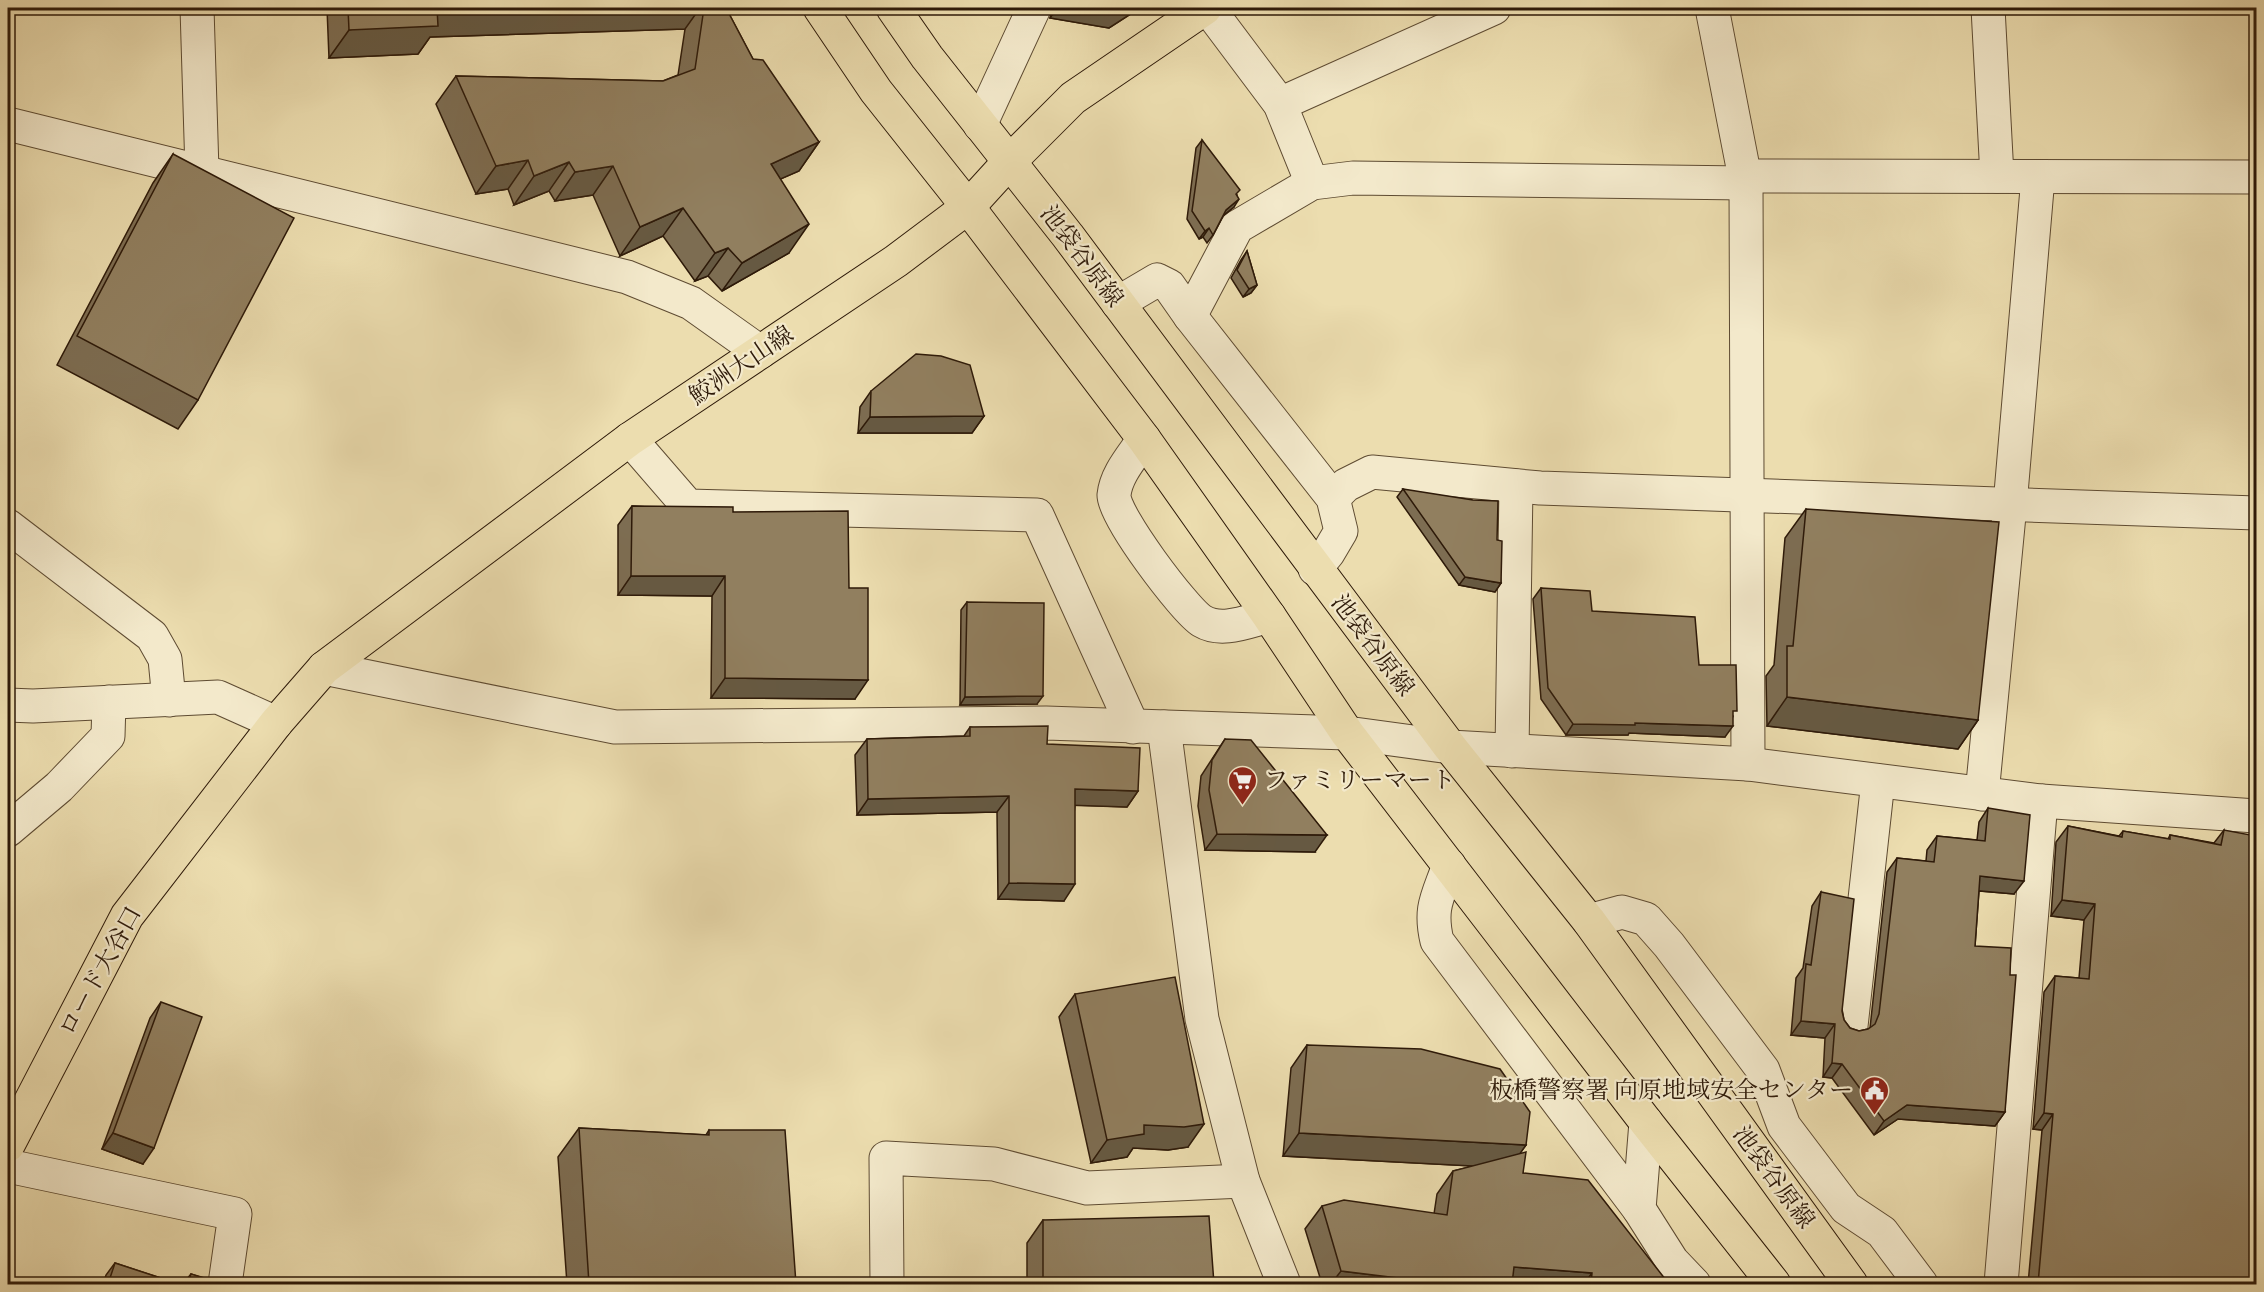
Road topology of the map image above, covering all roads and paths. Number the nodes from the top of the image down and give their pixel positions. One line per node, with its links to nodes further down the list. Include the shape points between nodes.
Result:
1 (197, 8): 13 (street)
2 (820, 8): 19 (main road, via 876,91)
3 (893, 8): 11 (main road, 池袋谷原線)
4 (1034, 8): 11 (street)
5 (1207, 8): 9 (street); 12 (main road, 鮫洲大山線, via 1073,98)
6 (1494, 8): 9 (street)
7 (1712, 8): 17 (street)
8 (1988, 8): 14 (street)
9 (1280, 105): 18 (street)
10 (8, 124): 13 (street)
11 (980, 125): 12 (main road, 池袋谷原線)
12 (1009, 162): 19 (main road, 鮫洲大山線); 20 (main road, 池袋谷原線)
13 (202, 171): 22 (street, via 627,277 691,303)
14 (1996, 176): 15 (street); 17 (street)
15 (2038, 177): 16 (street); 28 (street)
16 (2256, 177)
17 (1745, 180): 18 (street, via 1353,178); 26 (street)
18 (1312, 183): 21 (street, via 1237,227)
19 (968, 207): 22 (main road, 鮫洲大山線, via 896,261); 24 (main road)
20 (1118, 303): 21 (street, via 1157,280 1169,286); 31 (main road, 池袋谷原線)
21 (1190, 316): 27 (street)
22 (760, 352): 23 (main road, 鮫洲大山線)
23 (630, 439): 33 (main road, 鮫洲大山線); 38 (street, via 688,506 1037,514)
24 (1144, 439): 32 (main road); 32 (street, via 1119,478 1114,497 1120,516 1181,602 1203,622 1225,627)
25 (1516, 486): 26 (street); 27 (street, via 1372,472 1346,485); 41 (street)
26 (1747, 496): 28 (street); 42 (street)
27 (1333, 498): 31 (street, via 1341,531)
28 (2010, 505): 29 (street); 44 (street)
29 (2256, 513)
30 (8, 526): 34 (street, via 152,636 165,659)
31 (1315, 569): 40 (main road, 池袋谷原線)
32 (1269, 616): 39 (main road)
33 (324, 668): 37 (main road, 鮫洲大山線); 38 (street, via 615,727 1046,723)
34 (169, 700): 35 (street); 37 (street, via 218,697)
35 (109, 702): 36 (street); 47 (street, via 108,736 59,787)
36 (8, 705)
37 (276, 723): 52 (main road, ロード大谷口, via 127,916)
38 (1149, 727): 39 (street); 54 (street, via 1202,1019)
39 (1347, 733): 40 (street); 48 (main road)
40 (1450, 747): 41 (street); 49 (main road, 池袋谷原線)
41 (1512, 750): 42 (street)
42 (1748, 764): 43 (street)
43 (1878, 781): 44 (street); 50 (street)
44 (1982, 794): 45 (street)
45 (2041, 801): 46 (street); 63 (street)
46 (2256, 816)
47 (8, 830)
48 (1449, 865): 51 (main road); 55 (street, via 1434,906 1437,941)
49 (1589, 921): 61 (main road, 池袋谷原線); 62 (street, via 1623,912 1646,919 1763,1070 1784,1126 1846,1208 1882,1232)
50 (1851, 1026)
51 (1646, 1122): 55 (street); 60 (main road)
52 (8, 1145)
53 (8, 1166): 56 (street, via 235,1214)
54 (1243, 1181): 57 (street, via 1087,1188 994,1164 886,1158); 58 (street)
55 (1640, 1209): 59 (street, via 1672,1261)
56 (225, 1284)
57 (887, 1284)
58 (1284, 1284)
59 (1694, 1284)
60 (1774, 1284)
61 (1851, 1284)
62 (1921, 1284)
63 (2001, 1284)

